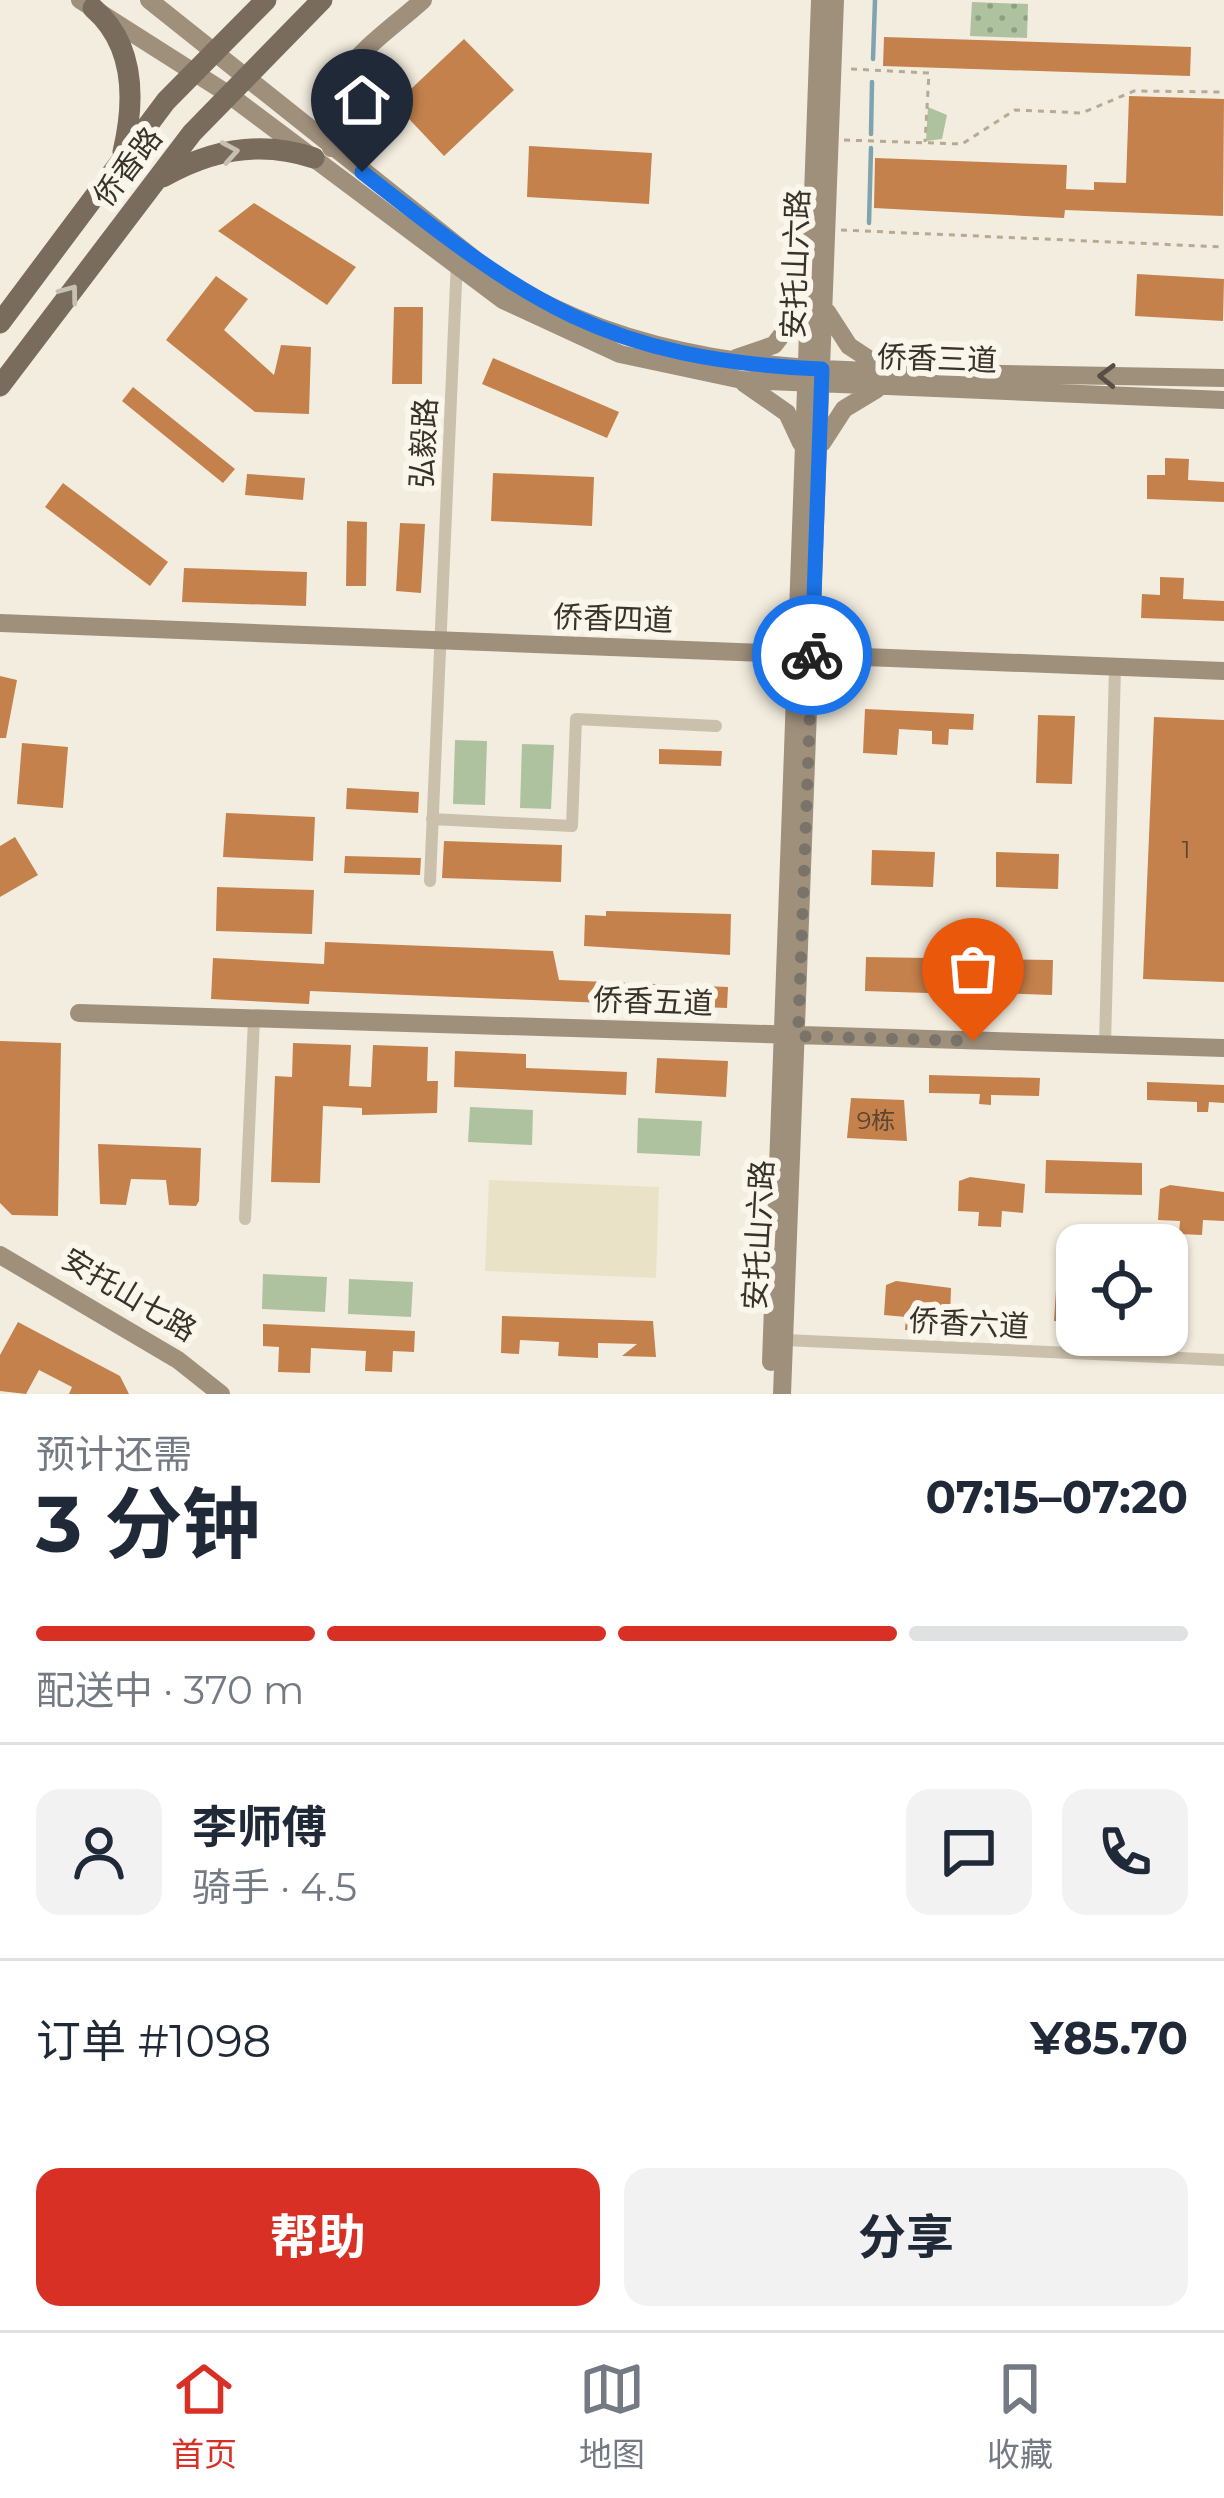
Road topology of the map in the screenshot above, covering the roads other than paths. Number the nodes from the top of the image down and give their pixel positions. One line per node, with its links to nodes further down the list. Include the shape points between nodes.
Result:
1 (149, 0): 8 (street)
2 (266, 0): 8 (main road, 侨香路)
3 (322, 0): 10 (main road, 侨香路)
4 (423, 0): 11 (street, via 332,87)
5 (820, 0): 15 (street, 安托山六路)
6 (836, 0): 16 (street, 安托山六路)
7 (87, 4): 9 (street); 12 (main road, via 119,41 130,78)
8 (212, 52): 9 (main road, 侨香路); 10 (street)
9 (193, 72): 10 (street); 12 (main road, 侨香路)
10 (235, 86): 11 (street, 侨香三道); 13 (main road, 侨香路)
11 (322, 153): 13 (main road, one-way to 11, via 230,150); 14 (street, 侨香三道)
12 (120, 163): 17 (main road, 侨香路)
13 (152, 184): 23 (main road, 侨香路, one-way to 13)
14 (457, 257): 18 (street, 侨香三道, via 583,324); 21 (street, 侨香三道, via 529,314 588,343); 28 (street, 弘毅路)
15 (810, 283): 18 (street, via 797,322 774,345); 20 (street, 安托山六路)
16 (825, 298): 19 (street, via 849,346 873,364); 20 (street, 安托山六路)
17 (0, 323)
18 (705, 359): 20 (street, 侨香三道)
19 (904, 372): 20 (street, 侨香三道); 22 (street, 侨香三道, one-way to 19)
20 (814, 376): 21 (street, 侨香三道); 24 (street, 侨香三道); 26 (street, 安托山六路)
21 (728, 378): 26 (street, via 788,413)
22 (1224, 378)
23 (0, 386)
24 (889, 387): 25 (street, 侨香三道); 26 (street, via 844,409)
25 (1224, 400)
26 (811, 460): 29 (street, 安托山六路)
27 (0, 622): 28 (street, 侨香四道)
28 (438, 642): 29 (street, 侨香四道); 33 (street, 弘毅路)
29 (804, 656): 30 (street, 侨香四道); 37 (street, 安托山六路)
30 (1115, 668): 31 (street, 侨香四道); 38 (street)
31 (1224, 671)
32 (716, 726): 33 (street, via 576,719 572,826)
33 (432, 819): 34 (street, 弘毅路)
34 (430, 881)
35 (80, 1013): 36 (street, 侨香五道)
36 (254, 1019): 37 (street, 侨香五道); 40 (street)
37 (790, 1036): 38 (street, 侨香五道); 42 (street, 安托山六路); 45 (street, 安托山六路)
38 (1105, 1044): 39 (street, 侨香五道)
39 (1224, 1048)
40 (245, 1219)
41 (0, 1255): 44 (street, 安托山七路)
42 (784, 1340): 43 (street, 侨香六道); 46 (street, 安托山六路)
43 (1224, 1360)
44 (221, 1394)
45 (770, 1394)
46 (782, 1394)

